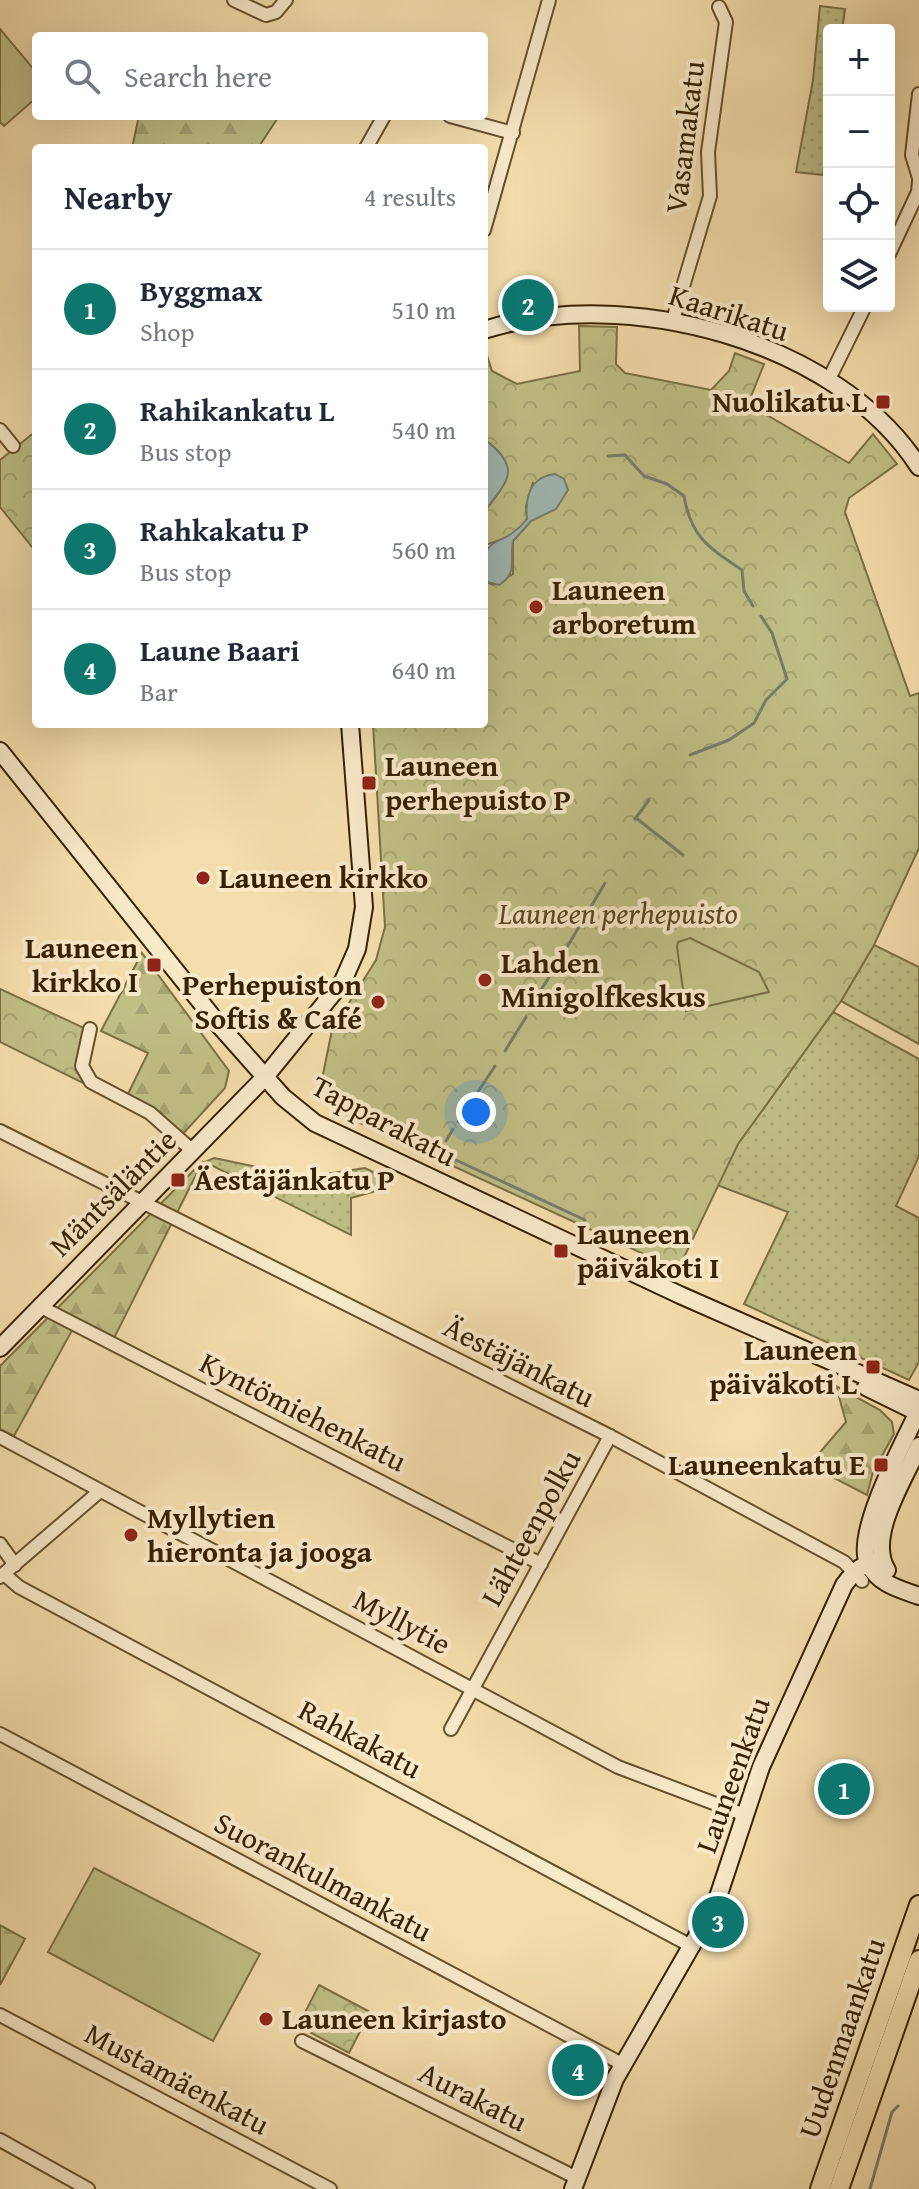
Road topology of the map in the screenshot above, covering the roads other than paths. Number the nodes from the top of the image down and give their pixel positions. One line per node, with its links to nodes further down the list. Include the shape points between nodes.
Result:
1 (234, 0): 2 (street, via 266,15)
2 (286, 0)
3 (549, 0): 8 (street)
4 (719, 7): 14 (street, Vasamakatu, via 726,22 708,152 710,196)
5 (919, 94): 10 (street, via 912,155)
6 (382, 120): 9 (street)
7 (465, 120): 8 (street)
8 (513, 133): 11 (street)
9 (368, 144)
10 (919, 180): 12 (street)
11 (488, 214)
12 (895, 241)
13 (862, 312): 16 (street)
14 (673, 320): 15 (street, Kaarikatu, via 606,312 557,314); 16 (street, Kaarikatu, via 757,346)
15 (488, 329)
16 (828, 381): 19 (street, Kaarikatu, via 880,418)
17 (0, 430): 18 (street)
18 (13, 446)
19 (919, 467)
20 (350, 728): 23 (street, via 362,929 343,981)
21 (0, 751): 23 (street, Tapparakatu, via 132,920)
22 (90, 1029): 25 (street, via 82,1066 91,1082 150,1113)
23 (265, 1077): 25 (street, Mäntsäläntie); 29 (street, Tapparakatu, via 298,1111 329,1130 822,1358 848,1378)
24 (0, 1131): 26 (street, Äestäjänkatu)
25 (194, 1152): 26 (street, Mäntsäläntie)
26 (144, 1202): 27 (street, Mäntsäläntie); 30 (street, Äestäjänkatu)
27 (41, 1307): 28 (street, Mäntsäläntie); 35 (street, Kyntömiehenkatu)
28 (0, 1348)
29 (919, 1409): 36 (street, Launeenkatu, via 869,1525)
30 (610, 1436): 35 (street, Lähteenpolku); 36 (street, Äestäjänkatu)
31 (0, 1437): 33 (street, Myllytie)
32 (919, 1446): 36 (street, Launeenkatu)
33 (100, 1491): 37 (street); 39 (street, Myllytie)
34 (0, 1544): 37 (street, Rahkakatu)
35 (541, 1564): 39 (street, Lähteenpolku)
36 (868, 1570): 38 (street, via 889,1574); 42 (street, Launeenkatu, via 840,1595 796,1684)
37 (6, 1572): 44 (street, Rahkakatu, via 19,1587)
38 (918, 1596)
39 (473, 1689): 40 (street, Lähteenpolku); 42 (street, Myllytie, via 618,1767)
40 (451, 1729)
41 (0, 1734): 48 (street, Suorankulmankatu)
42 (745, 1815): 44 (street, Launeenkatu, via 716,1903)
43 (919, 1905): 53 (main road, Uudenmaankatu)
44 (693, 1947): 48 (street, Launeenkatu)
45 (919, 1960): 54 (main road, Uudenmaankatu)
46 (0, 2015): 52 (street, Mustamäenkatu)
47 (302, 2041): 50 (street, Aurakatu)
48 (622, 2064): 50 (street, Launeenkatu)
49 (0, 2140): 51 (street)
50 (575, 2183)
51 (88, 2189)
52 (330, 2189)
53 (820, 2189)
54 (839, 2189)

